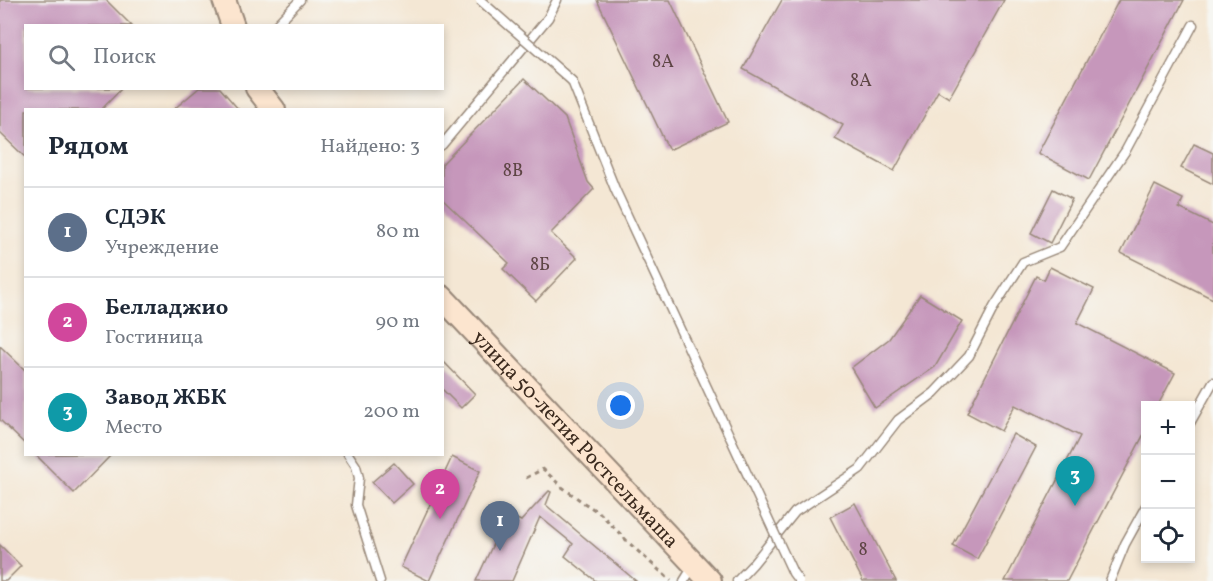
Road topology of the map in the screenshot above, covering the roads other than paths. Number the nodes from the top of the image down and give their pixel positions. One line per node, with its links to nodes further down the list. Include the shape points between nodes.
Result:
1 (224, 0): 5 (main road)
2 (300, 0): 6 (lane)
3 (480, 0): 20 (lane, bridge, via 572,81 615,189)
4 (557, 0): 10 (lane, via 548,18)
5 (232, 24)
6 (277, 24)
7 (1193, 25): 19 (lane, via 1126,150 1060,247 1023,262 969,356 934,393 898,420 860,469 795,512)
8 (259, 90): 9 (main road)
9 (272, 108)
10 (444, 143)
11 (444, 299): 16 (main road, улица 50-летия Ростсельмаша)
12 (1213, 382): 13 (lane)
13 (1195, 416)
14 (349, 456): 17 (lane, via 359,478 356,505)
15 (1144, 509): 21 (lane)
16 (689, 573): 18 (main road, улица 50-летия Ростсельмаша)
17 (380, 581)
18 (710, 581)
19 (737, 581)
20 (799, 581)
21 (1110, 581)

